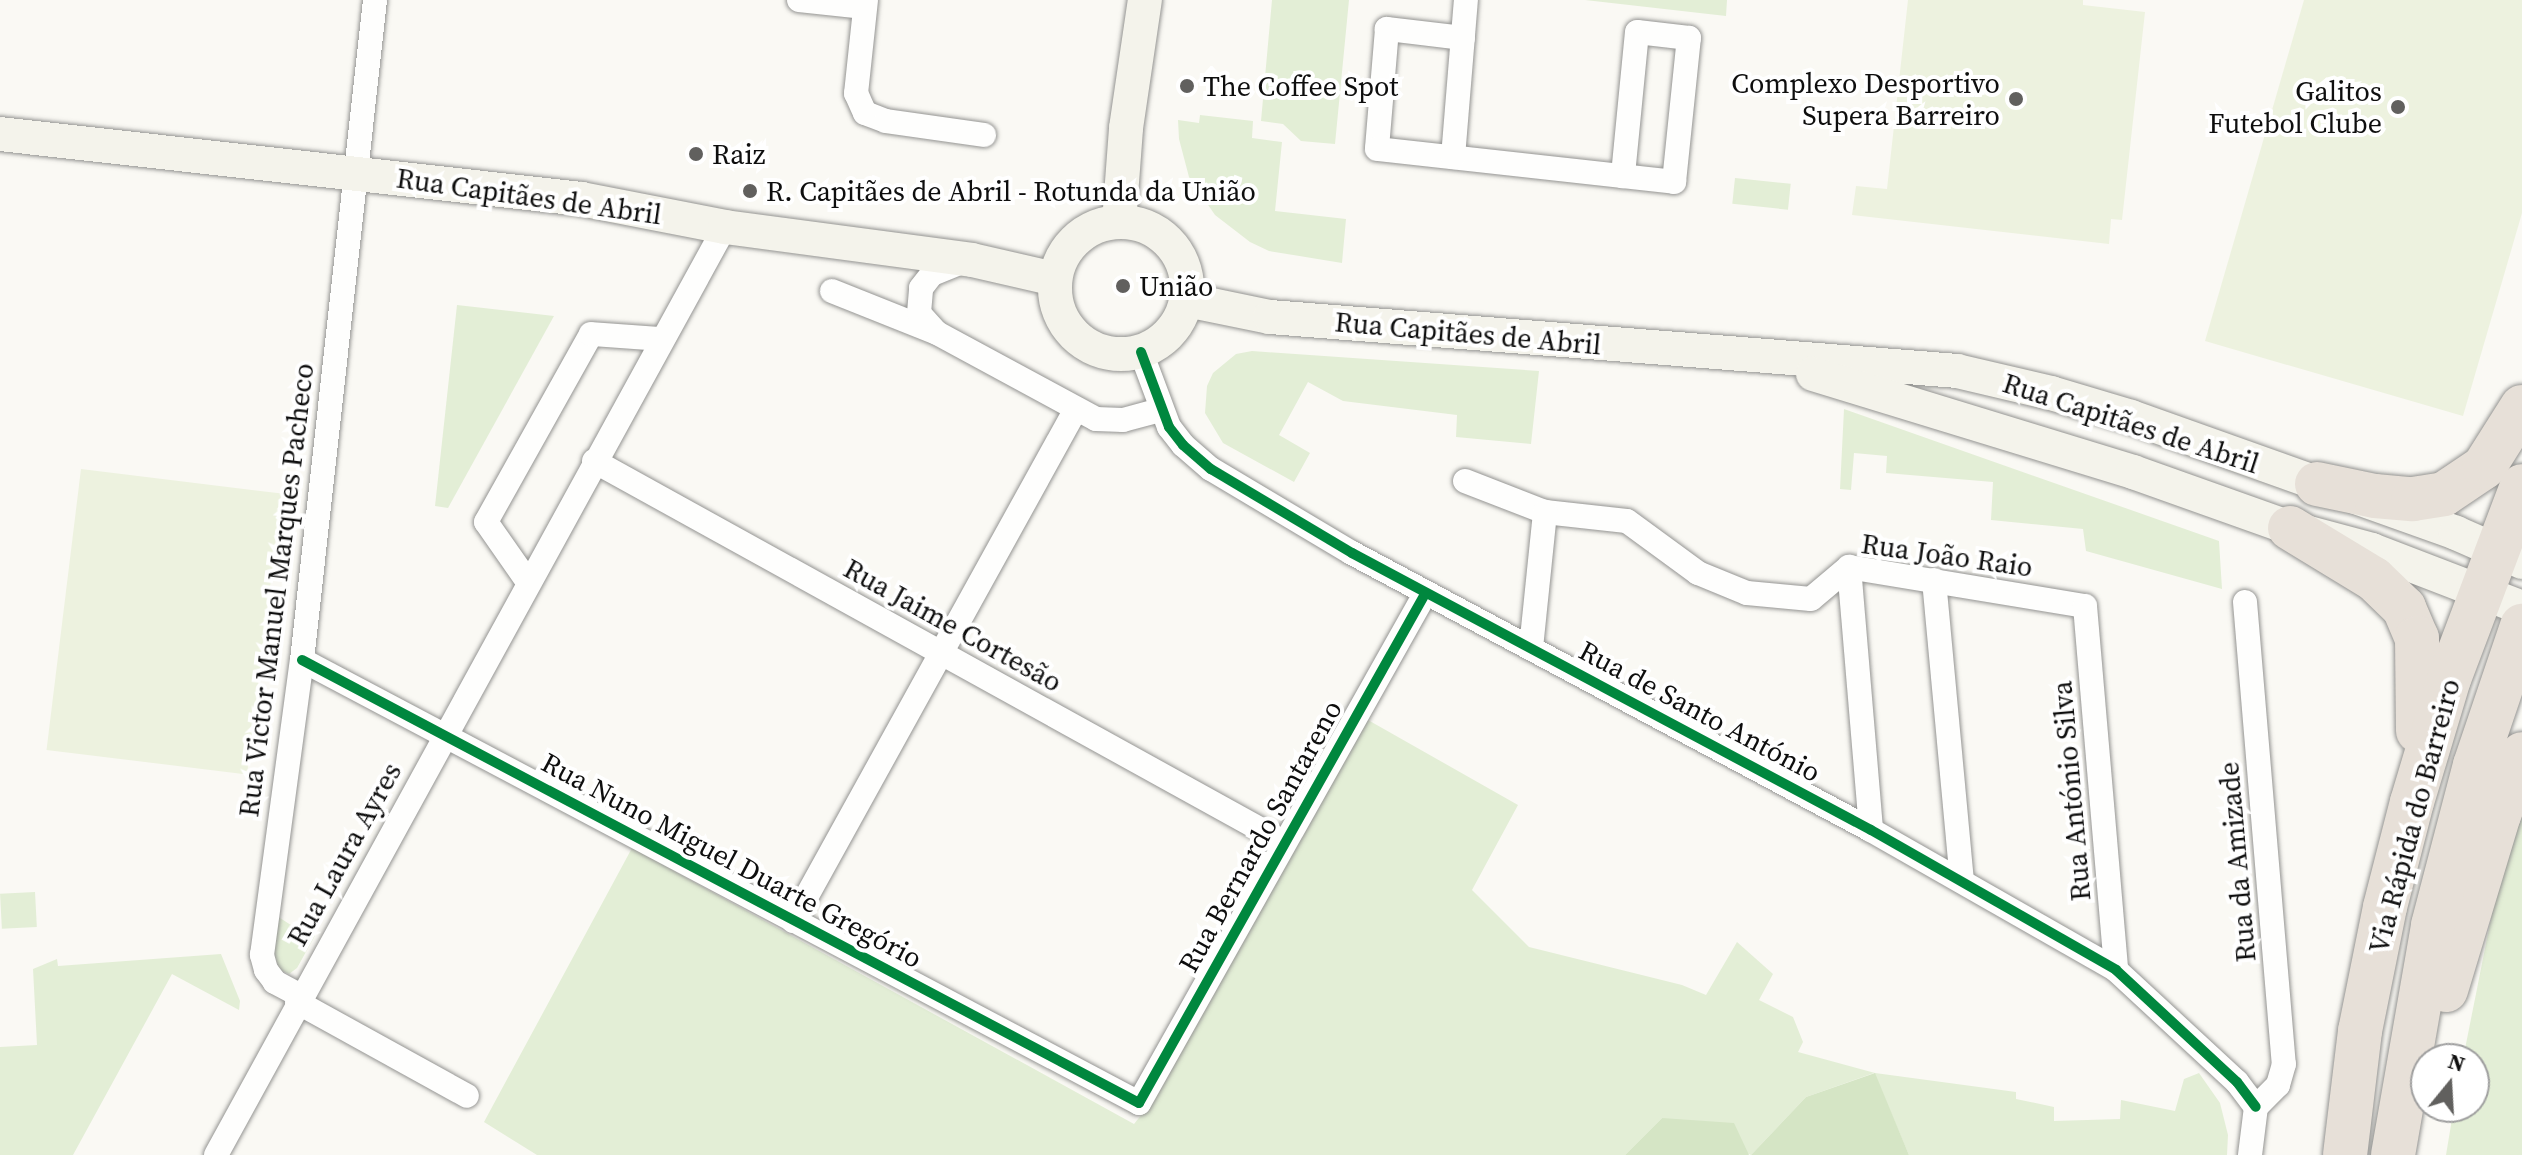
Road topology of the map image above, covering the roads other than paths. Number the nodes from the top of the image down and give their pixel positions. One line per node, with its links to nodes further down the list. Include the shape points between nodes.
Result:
1 (375, 0): 10 (street, Rua Victor Manuel Marques Pacheco)
2 (799, 0): 5 (street)
3 (1145, 0): 12 (main road)
4 (1466, 0): 6 (street)
5 (865, 4): 8 (street, via 856,93 865,113 886,121)
6 (1463, 38): 9 (street); 9 (street, via 1387,29 1377,149)
7 (0, 134): 10 (main road, Rua Capitães de Abril)
8 (984, 135)
9 (1453, 157): 11 (street)
10 (353, 171): 13 (main road, Rua Capitães de Abril, via 581,199); 43 (street, Rua Victor Manuel Marques Pacheco)
11 (1623, 176): 11 (street, via 1637,32 1689,38 1674,182)
12 (1119, 222): 15 (main road, via 1084,233 1060,261); 17 (main road, via 1151,229 1177,251)
13 (725, 227): 14 (main road, Rua Capitães de Abril); 19 (street, Rua Laura Ayres)
14 (972, 260): 15 (main road, Rua Capitães de Abril); 18 (street, via 932,274 921,288 919,313)
15 (1055, 279): 20 (main road, via 1061,316 1086,345 1103,352)
16 (832, 291): 18 (street)
17 (1187, 300): 20 (main road, via 1171,332); 21 (main road, Rua Capitães de Abril, via 1270,317)
18 (937, 333): 23 (street)
19 (661, 339): 25 (street, Rua Laura Ayres); 34 (street, via 591,334 486,522)
20 (1141, 352): 24 (street, Rua de Santo António)
21 (1751, 356): 27 (main road, Rua Capitães de Abril, via 1970,374 2131,417); 30 (main road, Rua Capitães de Abril, via 2133,472)
22 (2522, 407): 27 (highway, via 2484,467 2444,494 2413,499)
23 (1076, 409): 24 (street, via 1112,422); 42 (street)
24 (1160, 410): 36 (street, Rua de Santo António, via 1183,445 1211,469)
25 (594, 461): 34 (street, Rua Laura Ayres); 42 (street, Rua Jaime Cortesão)
26 (1465, 481): 29 (street, Rua João Raio)
27 (2317, 484): 31 (main road, Rua Capitães de Abril)
28 (2522, 486): 31 (highway, Via Rápida do Barreiro)
29 (1545, 512): 32 (street, Rua João Raio, via 1627,521 1698,573 1747,593 1811,599); 41 (street)
30 (2290, 528): 35 (main road, Rua Capitães de Abril, via 2372,550); 46 (highway, via 2374,579 2392,593 2410,620 2420,662)
31 (2510, 557): 35 (highway, Via Rápida do Barreiro)
32 (1849, 567): 33 (street, Rua João Raio); 47 (street)
33 (1934, 580): 38 (street, Rua João Raio); 49 (street)
34 (528, 582): 44 (street, Rua Laura Ayres)
35 (2482, 593): 39 (main road, Rua Capitães de Abril); 46 (highway, Via Rápida do Barreiro)
36 (1425, 594): 41 (street, Rua de Santo António); 48 (street, Rua Bernardo Santareno)
37 (2245, 602): 56 (street, Rua da Amizade, via 2284,1064 2278,1085)
38 (2085, 606): 51 (street, Rua António Silva)
39 (2522, 608)
40 (2522, 626): 61 (highway, Via Rápida do Barreiro, via 2475,765 2433,925)
41 (1531, 648): 47 (street, Rua de Santo António)
42 (939, 651): 48 (street, Rua Jaime Cortesão); 50 (street)
43 (302, 660): 44 (street, Rua Nuno Miguel Duarte Gregório); 52 (street, Rua Victor Manuel Marques Pacheco, via 262,955 275,982)
44 (445, 733): 50 (street, Rua Nuno Miguel Duarte Gregório); 52 (street, Rua Laura Ayres)
45 (2522, 754): 53 (highway, via 2447,985)
46 (2412, 802): 60 (highway, Via Rápida do Barreiro, via 2360,1031)
47 (1871, 830): 49 (street, Rua de Santo António)
48 (1283, 842): 55 (street, Rua Bernardo Santareno)
49 (1962, 881): 51 (street, Rua de Santo António)
50 (793, 921): 55 (street, Rua Nuno Miguel Duarte Gregório)
51 (2116, 970): 56 (street, Rua de Santo António, via 2237,1082)
52 (299, 999): 54 (street, Rua Victor Manuel Marques Pacheco); 58 (street, Rua Laura Ayres)
53 (2435, 1043)
54 (467, 1096)
55 (1139, 1103)
56 (2256, 1107): 59 (street)
57 (2419, 1123): 62 (highway)
58 (216, 1155)
59 (2250, 1155)
60 (2345, 1155)
61 (2393, 1155)
62 (2413, 1155)

